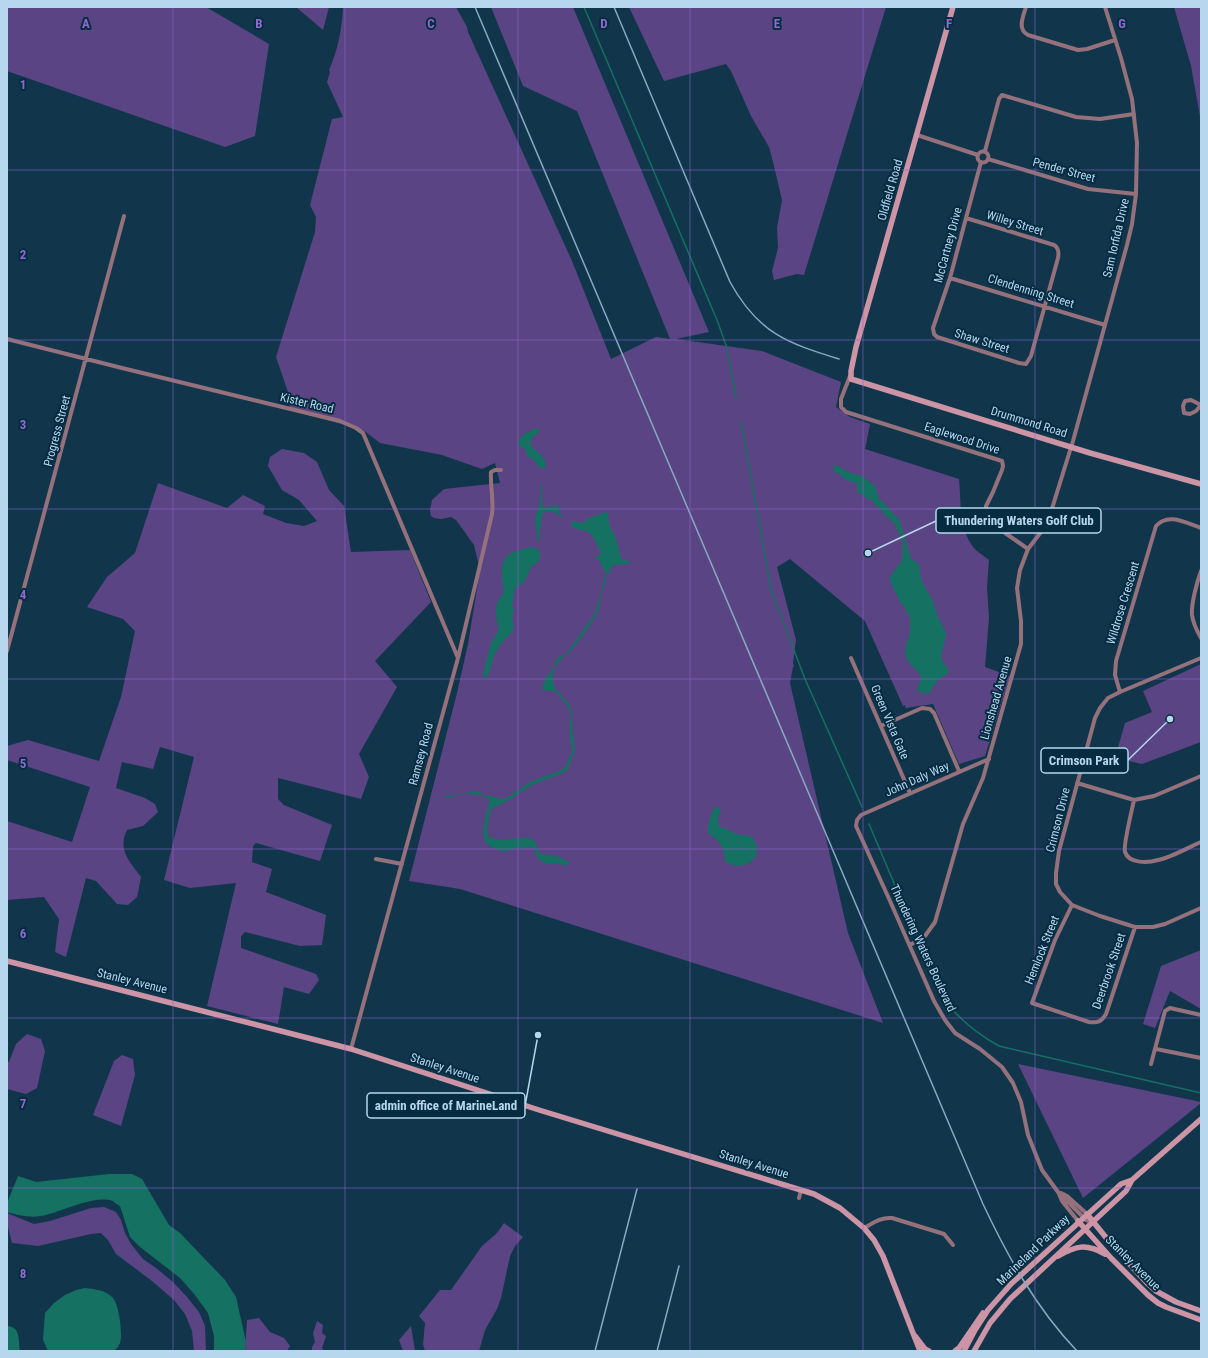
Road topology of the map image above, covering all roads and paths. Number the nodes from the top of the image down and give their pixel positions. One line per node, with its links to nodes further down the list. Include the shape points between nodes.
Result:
1 (953, 7): 6 (main road, Oldfield Road)
2 (1026, 7): 4 (street, via 1021,28 1028,35 1078,50)
3 (1105, 7): 4 (street, Sam Iorfida Drive)
4 (1115, 40): 5 (street, Sam Iorfida Drive, via 1127,78)
5 (1134, 114): 7 (street, via 1100,119 1082,118 1002,95 999,98); 11 (street, Sam Iorfida Drive, via 1138,152)
6 (917, 135): 8 (street); 20 (main road, Oldfield Road, via 858,340)
7 (985, 152): 8 (street); 9 (street)
8 (978, 155): 10 (street)
9 (988, 159): 10 (street); 11 (street, Pender Street, via 1088,189)
10 (981, 162): 13 (street, McCartney Drive)
11 (1136, 194): 16 (street, Sam Iorfida Drive, via 1130,235)
12 (124, 216): 19 (street, Progress Street)
13 (966, 218): 14 (street, McCartney Drive); 15 (street, Willey Street, via 1054,245 1058,249 1058,258)
14 (950, 278): 15 (street, Clendenning Street); 17 (street, McCartney Drive, via 933,328)
15 (1045, 306): 16 (street, Clendenning Street); 17 (street, Shaw Street, via 1031,356 1026,364)
16 (1105, 325): 21 (street, Sam Iorfida Drive)
17 (934, 334)
18 (7, 339): 19 (street, Kister Road)
19 (87, 360): 28 (street, Progress Street); 29 (street, Kister Road, via 340,421 363,433)
20 (851, 377): 21 (main road, Drummond Road); 25 (street, Eaglewood Drive, via 841,399 841,407 846,412 1002,461 1002,470 986,506 986,516 991,524)
21 (1070, 447): 23 (main road, Drummond Road); 25 (street, Lionshead Avenue, via 1050,515)
22 (501, 470): 29 (street, Ramsey Road, via 491,472 492,514)
23 (1201, 484)
24 (1201, 528): 32 (street, Wildrose Crescent, via 1174,519 1161,520 1156,526 1116,661 1115,675)
25 (1028, 549): 34 (street, Lionshead Avenue, via 1022,564 1017,594 1021,644)
26 (1201, 573): 27 (street, via 1192,608 1192,615)
27 (1201, 638)
28 (7, 650)
29 (458, 658): 43 (street, Ramsey Road)
30 (851, 658): 33 (street, Green Vista Gate)
31 (1201, 658): 32 (street, Crimson Drive)
32 (1120, 692): 37 (street, Crimson Drive, via 1108,698 1095,718)
33 (881, 726): 35 (street, via 922,708 930,709); 38 (street, Green Vista Gate)
34 (989, 759): 35 (street, John Daly Way); 47 (street, Lionshead Avenue, via 980,788 963,824 931,930)
35 (959, 771): 38 (street, John Daly Way)
36 (1201, 776): 39 (street, via 1154,796)
37 (1077, 783): 39 (street); 44 (street, Crimson Drive, via 1059,851 1056,873 1056,884)
38 (910, 793): 40 (street, John Daly Way, via 861,815)
39 (1134, 800): 41 (street, via 1124,843 1129,858 1140,862 1159,860)
40 (856, 821): 47 (street, Thundering Waters Boulevard, via 857,830)
41 (1201, 842)
42 (376, 858): 43 (street)
43 (402, 864): 51 (street, Ramsey Road)
44 (1072, 905): 46 (street); 49 (street, Hemlock Street, via 1055,940)
45 (1201, 908): 46 (street, via 1165,924)
46 (1135, 927): 49 (street, Deerbrook Street, via 1102,1021 1089,1022)
47 (910, 945): 58 (street, Thundering Waters Boulevard, via 945,1020 955,1033 1002,1067 1013,1083 1021,1102 1028,1135 1042,1170)
48 (7, 961): 51 (main road, Stanley Avenue)
49 (1032, 1003)
50 (1201, 1016): 52 (street, via 1167,1009)
51 (351, 1049): 57 (main road, Stanley Avenue, via 552,1115)
52 (1156, 1049): 53 (street); 54 (street)
53 (1201, 1058)
54 (1151, 1064)
55 (1201, 1119): 56 (main road, Marineland Parkway)
56 (1132, 1180): 60 (main road, Marineland Parkway, via 1121,1184); 61 (main road, Marineland Parkway, via 1126,1191)
57 (801, 1190): 59 (street); 62 (main road, Stanley Avenue, via 840,1208)
58 (1058, 1192): 60 (street, Thundering Waters Boulevard, via 1062,1201); 60 (street, Thundering Waters Boulevard, via 1067,1196)
59 (799, 1198)
60 (1083, 1218): 61 (main road, Stanley Avenue); 63 (main road, Stanley Avenue); 67 (main road, Marineland Parkway)
61 (1092, 1222): 63 (main road, Marineland Parkway); 68 (main road, Stanley Avenue, via 1156,1291)
62 (864, 1228): 64 (street, via 885,1217 892,1218 944,1234); 70 (main road, Stanley Avenue, via 883,1256)
63 (1085, 1228): 65 (main road, Stanley Avenue); 66 (main road, Marineland Parkway)
64 (953, 1245)
65 (1111, 1258): 66 (main road, via 1096,1249 1082,1246 1066,1251); 69 (main road, Stanley Avenue, via 1158,1303 1175,1312)
66 (1049, 1262): 75 (main road, Marineland Parkway, via 1002,1308)
67 (1011, 1284): 73 (main road, via 992,1301 978,1318 960,1348); 74 (main road, Marineland Parkway, via 988,1310)
68 (1201, 1311)
69 (1201, 1320)
70 (911, 1331): 71 (main road, Stanley Avenue); 72 (main road)
71 (920, 1351)
72 (929, 1351)
73 (955, 1351)
74 (964, 1351)
75 (974, 1351)

